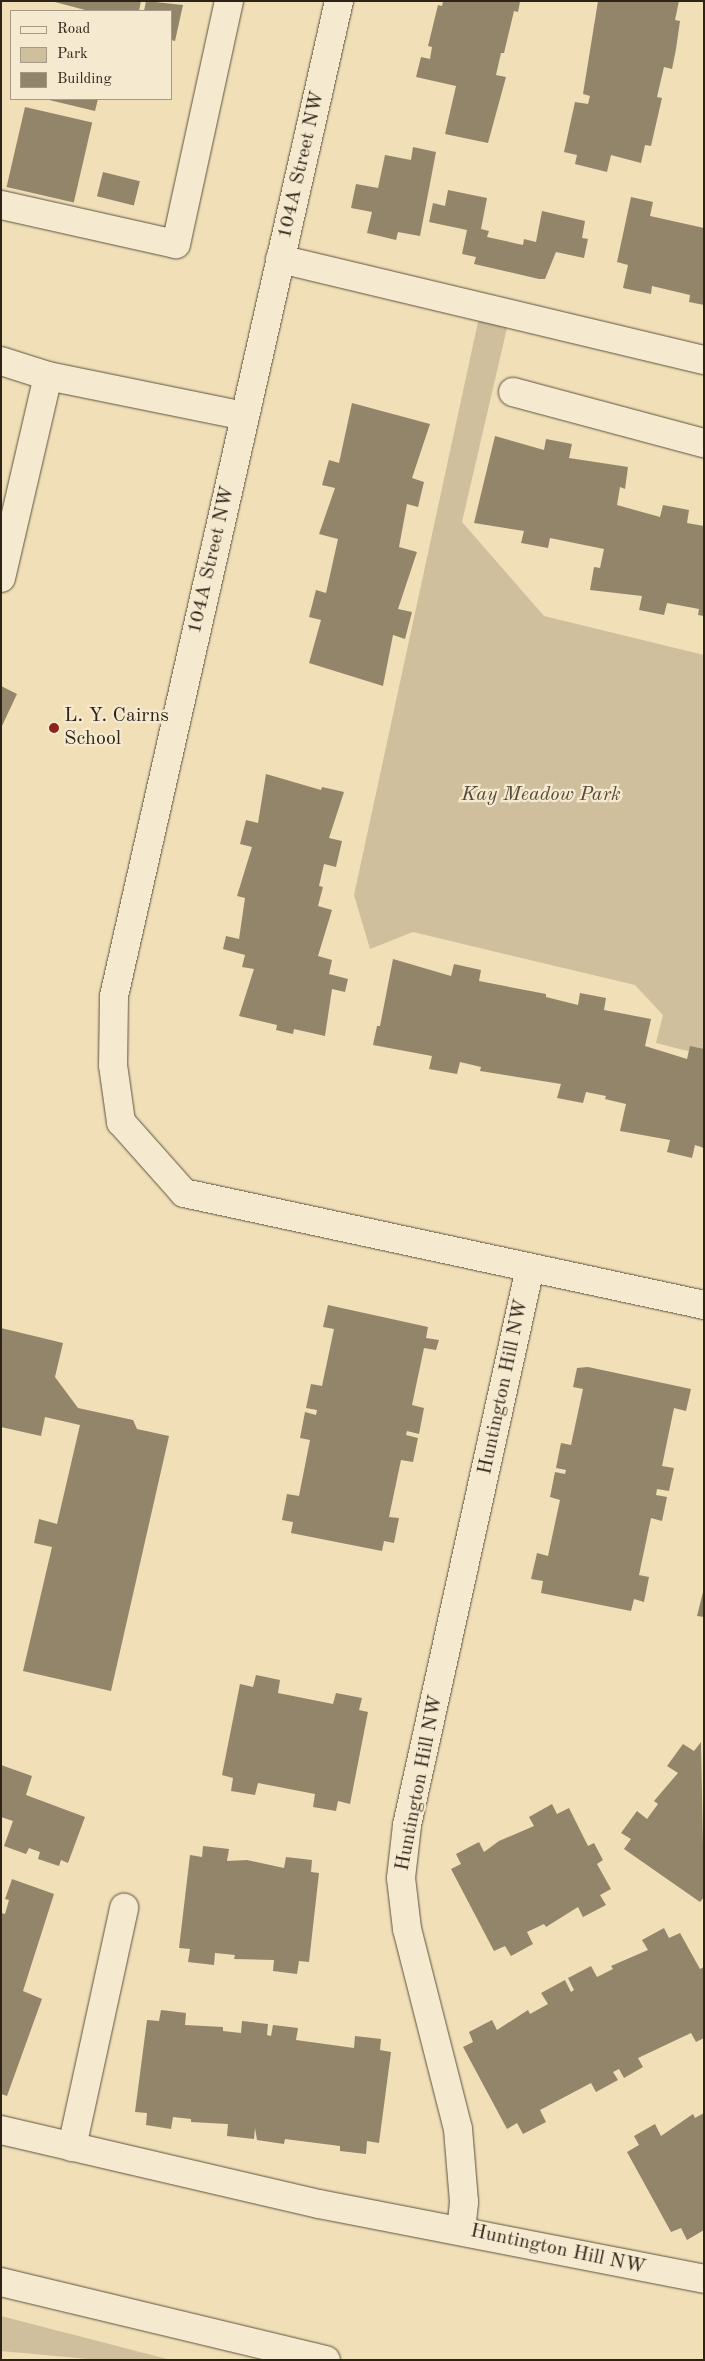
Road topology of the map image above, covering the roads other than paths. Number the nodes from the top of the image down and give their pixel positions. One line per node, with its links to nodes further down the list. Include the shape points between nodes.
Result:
1 (229, 1): 3 (street, via 176,244)
2 (339, 1): 4 (street, 104A Street NW)
3 (1, 205)
4 (280, 259): 5 (street); 9 (street, 104A Street NW)
5 (704, 360)
6 (1, 361): 7 (street)
7 (48, 376): 9 (street); 11 (street)
8 (512, 392): 10 (street)
9 (245, 416): 12 (street, 104A Street NW, via 114,996 113,1065 121,1122 184,1193)
10 (704, 443)
11 (1, 578)
12 (530, 1268): 13 (street); 17 (street, Huntington Hill NW, via 408,1825 401,1878 407,1929 458,2129 464,2202)
13 (704, 1305)
14 (124, 1908): 16 (street)
15 (1, 2130): 16 (street)
16 (72, 2147): 17 (street, via 319,2204)
17 (461, 2231): 18 (street, Huntington Hill NW)
18 (704, 2280)
19 (1, 2282): 20 (street)
20 (326, 2360)

